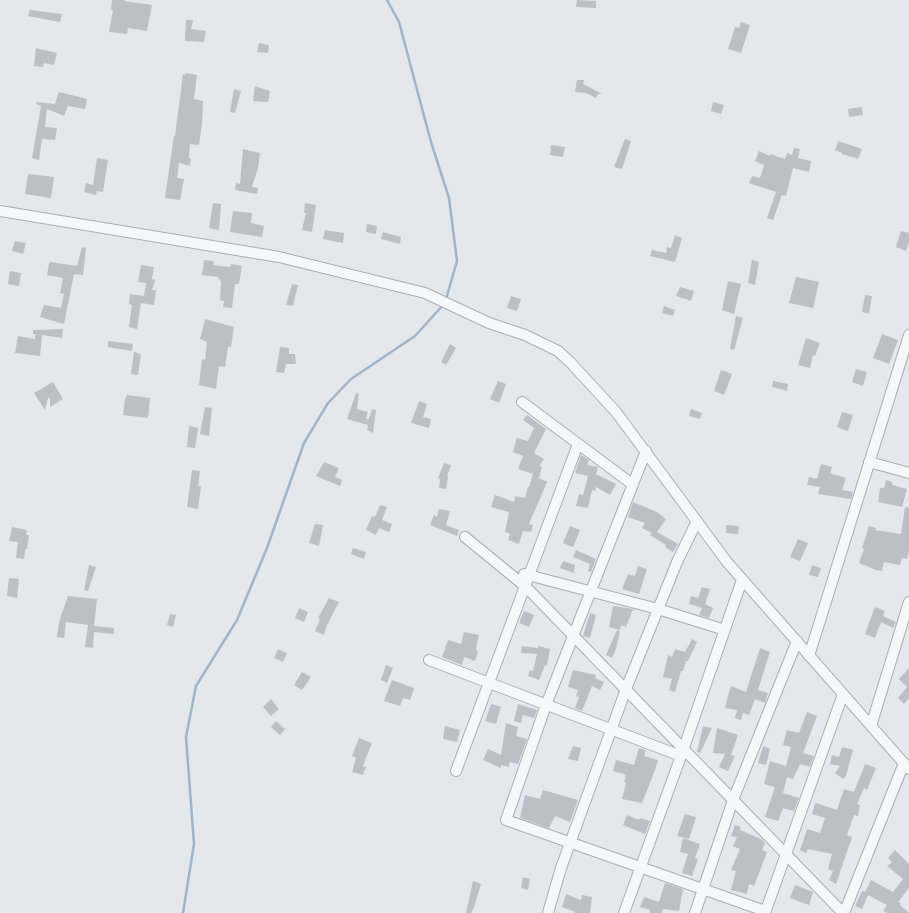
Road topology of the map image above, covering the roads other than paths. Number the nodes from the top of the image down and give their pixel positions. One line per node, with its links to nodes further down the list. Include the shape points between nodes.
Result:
1 (0, 211): 5 (street, via 279,257 425,293 558,351 616,412)
2 (909, 335): 6 (street)
3 (522, 402): 4 (street)
4 (578, 444): 8 (street); 12 (street)
5 (646, 451): 8 (street); 9 (street)
6 (870, 462): 7 (street); 21 (street)
7 (909, 474)
8 (632, 484): 15 (street)
9 (697, 521): 13 (street); 17 (street, via 676,562)
10 (465, 537): 11 (street)
11 (504, 569): 12 (street); 14 (street)
12 (528, 575): 14 (street); 15 (street)
13 (742, 580): 18 (street); 20 (street)
14 (524, 586): 19 (street); 23 (street)
15 (590, 591): 17 (street); 19 (street)
16 (909, 602): 27 (street)
17 (658, 609): 18 (street); 24 (street)
18 (725, 630): 29 (street)
19 (573, 635): 24 (street); 26 (street)
20 (796, 641): 21 (street); 32 (street)
21 (809, 656): 25 (street)
22 (429, 660): 23 (street)
23 (489, 683): 26 (street); 31 (street)
24 (626, 689): 28 (street); 29 (street)
25 (843, 694): 27 (street); 34 (street)
26 (546, 705): 28 (street); 33 (street, via 506,820)
27 (871, 726): 30 (street)
28 (612, 730): 29 (street); 33 (street)
29 (682, 752): 32 (street); 35 (street)
30 (906, 766): 41 (street)
31 (456, 771)
32 (733, 800): 34 (street); 36 (street)
33 (570, 843): 35 (street); 38 (street)
34 (786, 854): 37 (street); 41 (street)
35 (641, 868): 36 (street); 39 (street)
36 (704, 890): 37 (street); 40 (street)
37 (765, 912)
38 (548, 913)
39 (624, 913)
40 (695, 913)
41 (844, 913)

